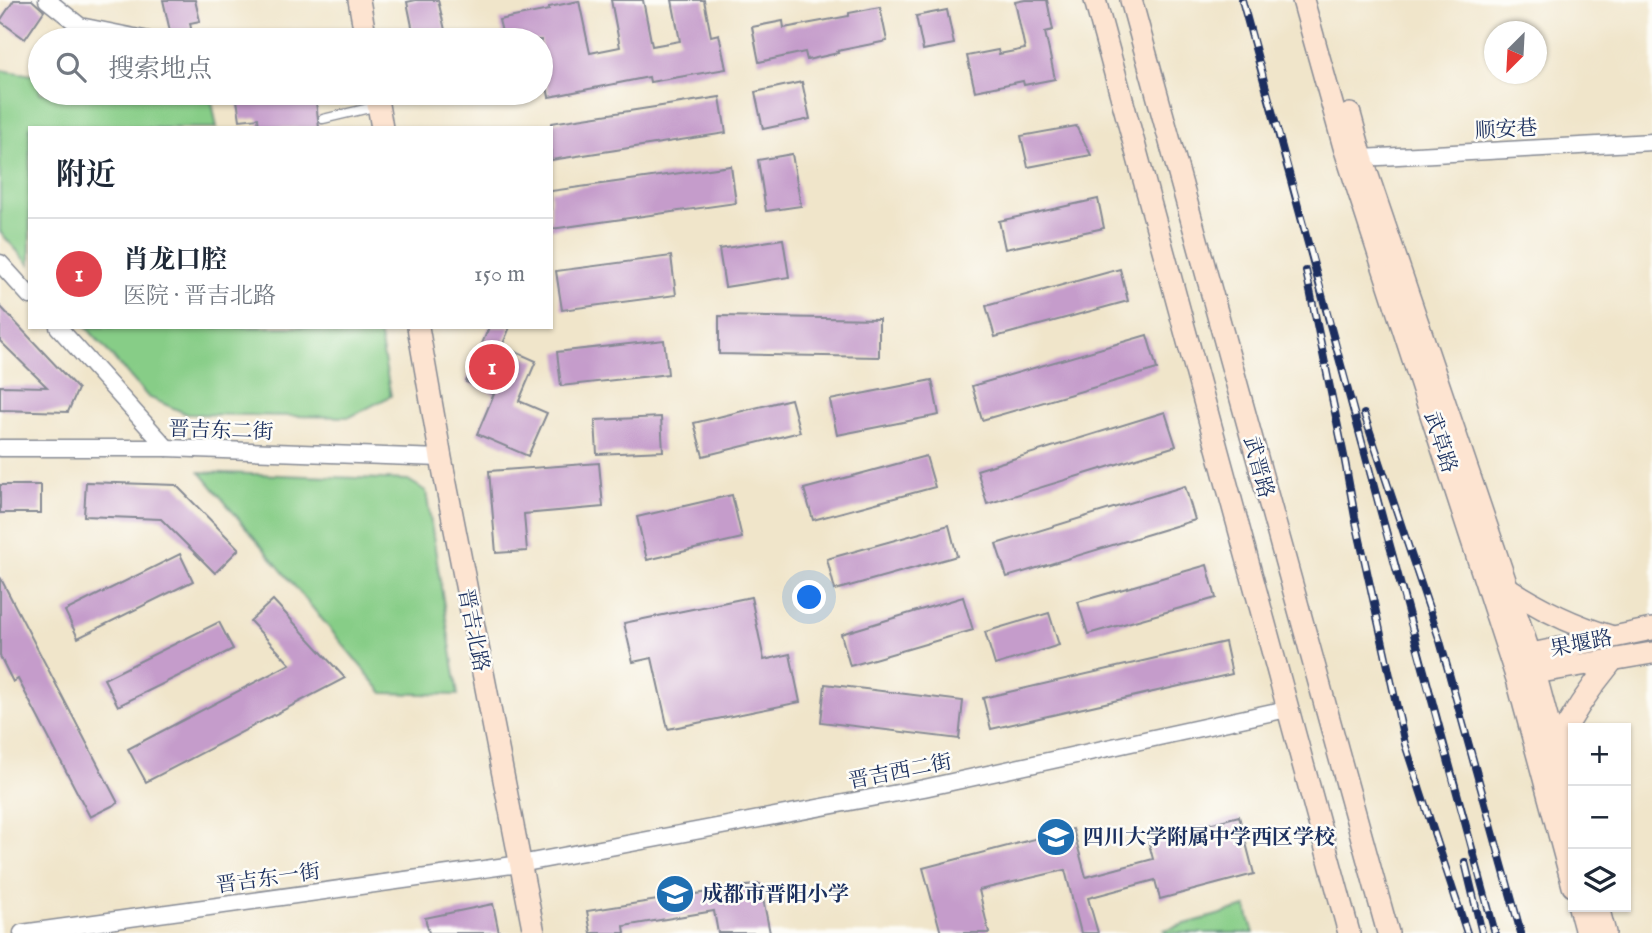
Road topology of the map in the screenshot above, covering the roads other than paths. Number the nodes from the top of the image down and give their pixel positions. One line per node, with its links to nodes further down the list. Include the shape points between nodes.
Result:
1 (47, 0): 7 (street, via 80,26)
2 (359, 0): 8 (street)
3 (1095, 0): 28 (street, 武晋路)
4 (1131, 0): 38 (street, 武晋路)
5 (1303, 0): 27 (street, 武草路, via 1344,147)
6 (1317, 0): 14 (street, 武草路)
7 (90, 28)
8 (364, 28)
9 (361, 105): 11 (lane)
10 (378, 105): 12 (street)
11 (323, 119)
12 (382, 126)
13 (1652, 142): 14 (street, 顺安巷)
14 (1362, 158): 22 (street, 武草路)
15 (0, 262): 16 (street)
16 (28, 294)
17 (60, 329): 20 (street)
18 (418, 329): 21 (street, 晋吉北路)
19 (0, 448): 20 (street, 晋吉东二街)
20 (167, 449): 21 (street, 晋吉东二街)
21 (441, 458): 31 (street, 晋吉北路)
22 (1508, 588): 24 (street, via 1570,623); 27 (street, 武草路)
23 (1652, 629): 24 (street, 果堰路)
24 (1612, 637): 27 (street, 果堰路)
25 (1652, 653): 26 (street, 果堰路)
26 (1613, 660): 27 (street, 果堰路); 29 (street, via 1587,692)
27 (1523, 666): 29 (street, 武草路); 32 (street, 武草路)
28 (1287, 709): 31 (street, 晋吉西二街, via 924,788); 37 (street, 武晋路)
29 (1555, 748): 30 (street, 武草路)
30 (1568, 796)
31 (520, 863): 35 (street, 晋吉东一街); 36 (street, 晋吉北路)
32 (1568, 864)
33 (1580, 912): 39 (street)
34 (1599, 912): 40 (street)
35 (22, 933)
36 (534, 933)
37 (1349, 933)
38 (1388, 933)
39 (1586, 933)
40 (1605, 933)

